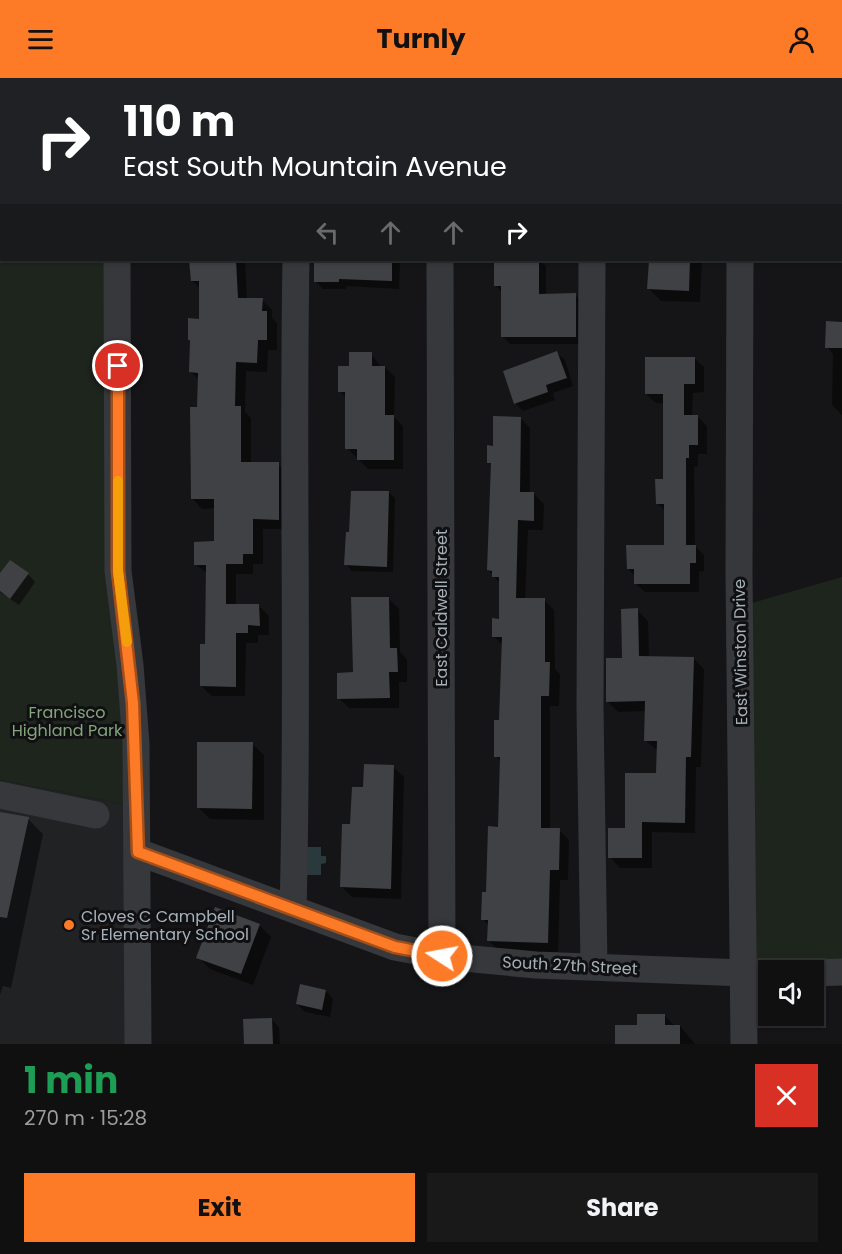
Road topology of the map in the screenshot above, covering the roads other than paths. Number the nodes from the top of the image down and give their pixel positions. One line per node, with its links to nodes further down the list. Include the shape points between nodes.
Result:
1 (117, 261): 8 (street, via 118,571 133,703)
2 (296, 261): 9 (street, via 297,775)
3 (440, 261): 10 (street, East Caldwell Street)
4 (592, 261): 11 (street, via 590,709)
5 (740, 261): 14 (street, East Winston Drive, via 739,574)
6 (0, 795): 7 (street)
7 (96, 815)
8 (138, 852): 9 (street, South 27th Street); 15 (street)
9 (293, 909): 10 (street, South 27th Street, via 395,947)
10 (442, 956): 11 (street, South 27th Street)
11 (594, 966): 14 (street, South 27th Street)
12 (842, 972): 13 (street)
13 (824, 973)
14 (756, 974): 16 (street, East Winston Drive)
15 (138, 1044)
16 (744, 1044)

